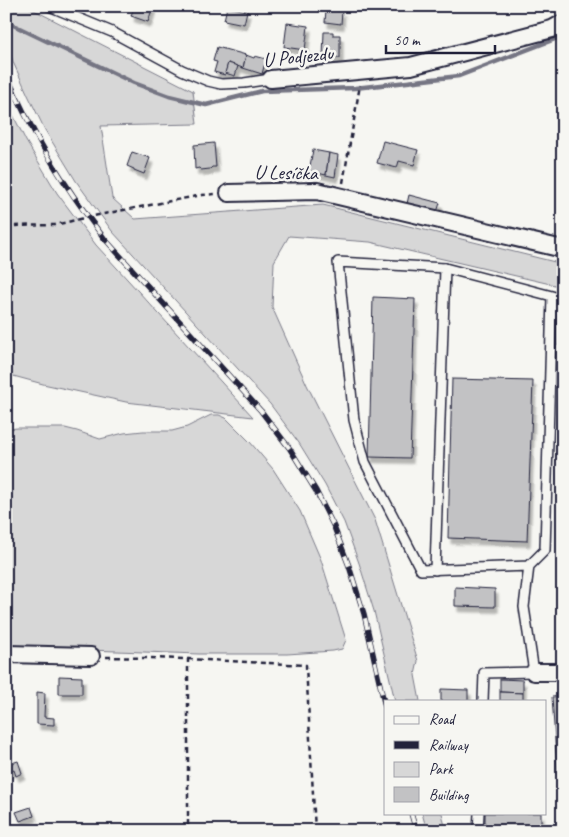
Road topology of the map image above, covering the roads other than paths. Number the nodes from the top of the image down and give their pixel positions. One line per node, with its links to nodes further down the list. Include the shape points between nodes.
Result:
1 (49, 6): 3 (lane, U Podjezdu, via 112,32 208,81 221,84)
2 (563, 23): 3 (street, U Podjezdu, via 552,29 411,66)
3 (271, 79)
4 (229, 193): 5 (street, U Lesíčka, via 317,191)
5 (563, 249)
6 (445, 268): 7 (lane, via 552,296 545,550); 8 (lane); 8 (lane, via 338,262 354,420 365,462 421,570)
7 (529, 566): 8 (lane); 11 (lane, via 524,607)
8 (435, 570)
9 (6, 654): 10 (street)
10 (92, 656)
11 (534, 672): 12 (street); 13 (lane, via 484,673)
12 (563, 672)
13 (483, 700)
14 (478, 814): 15 (lane)
15 (478, 831)

